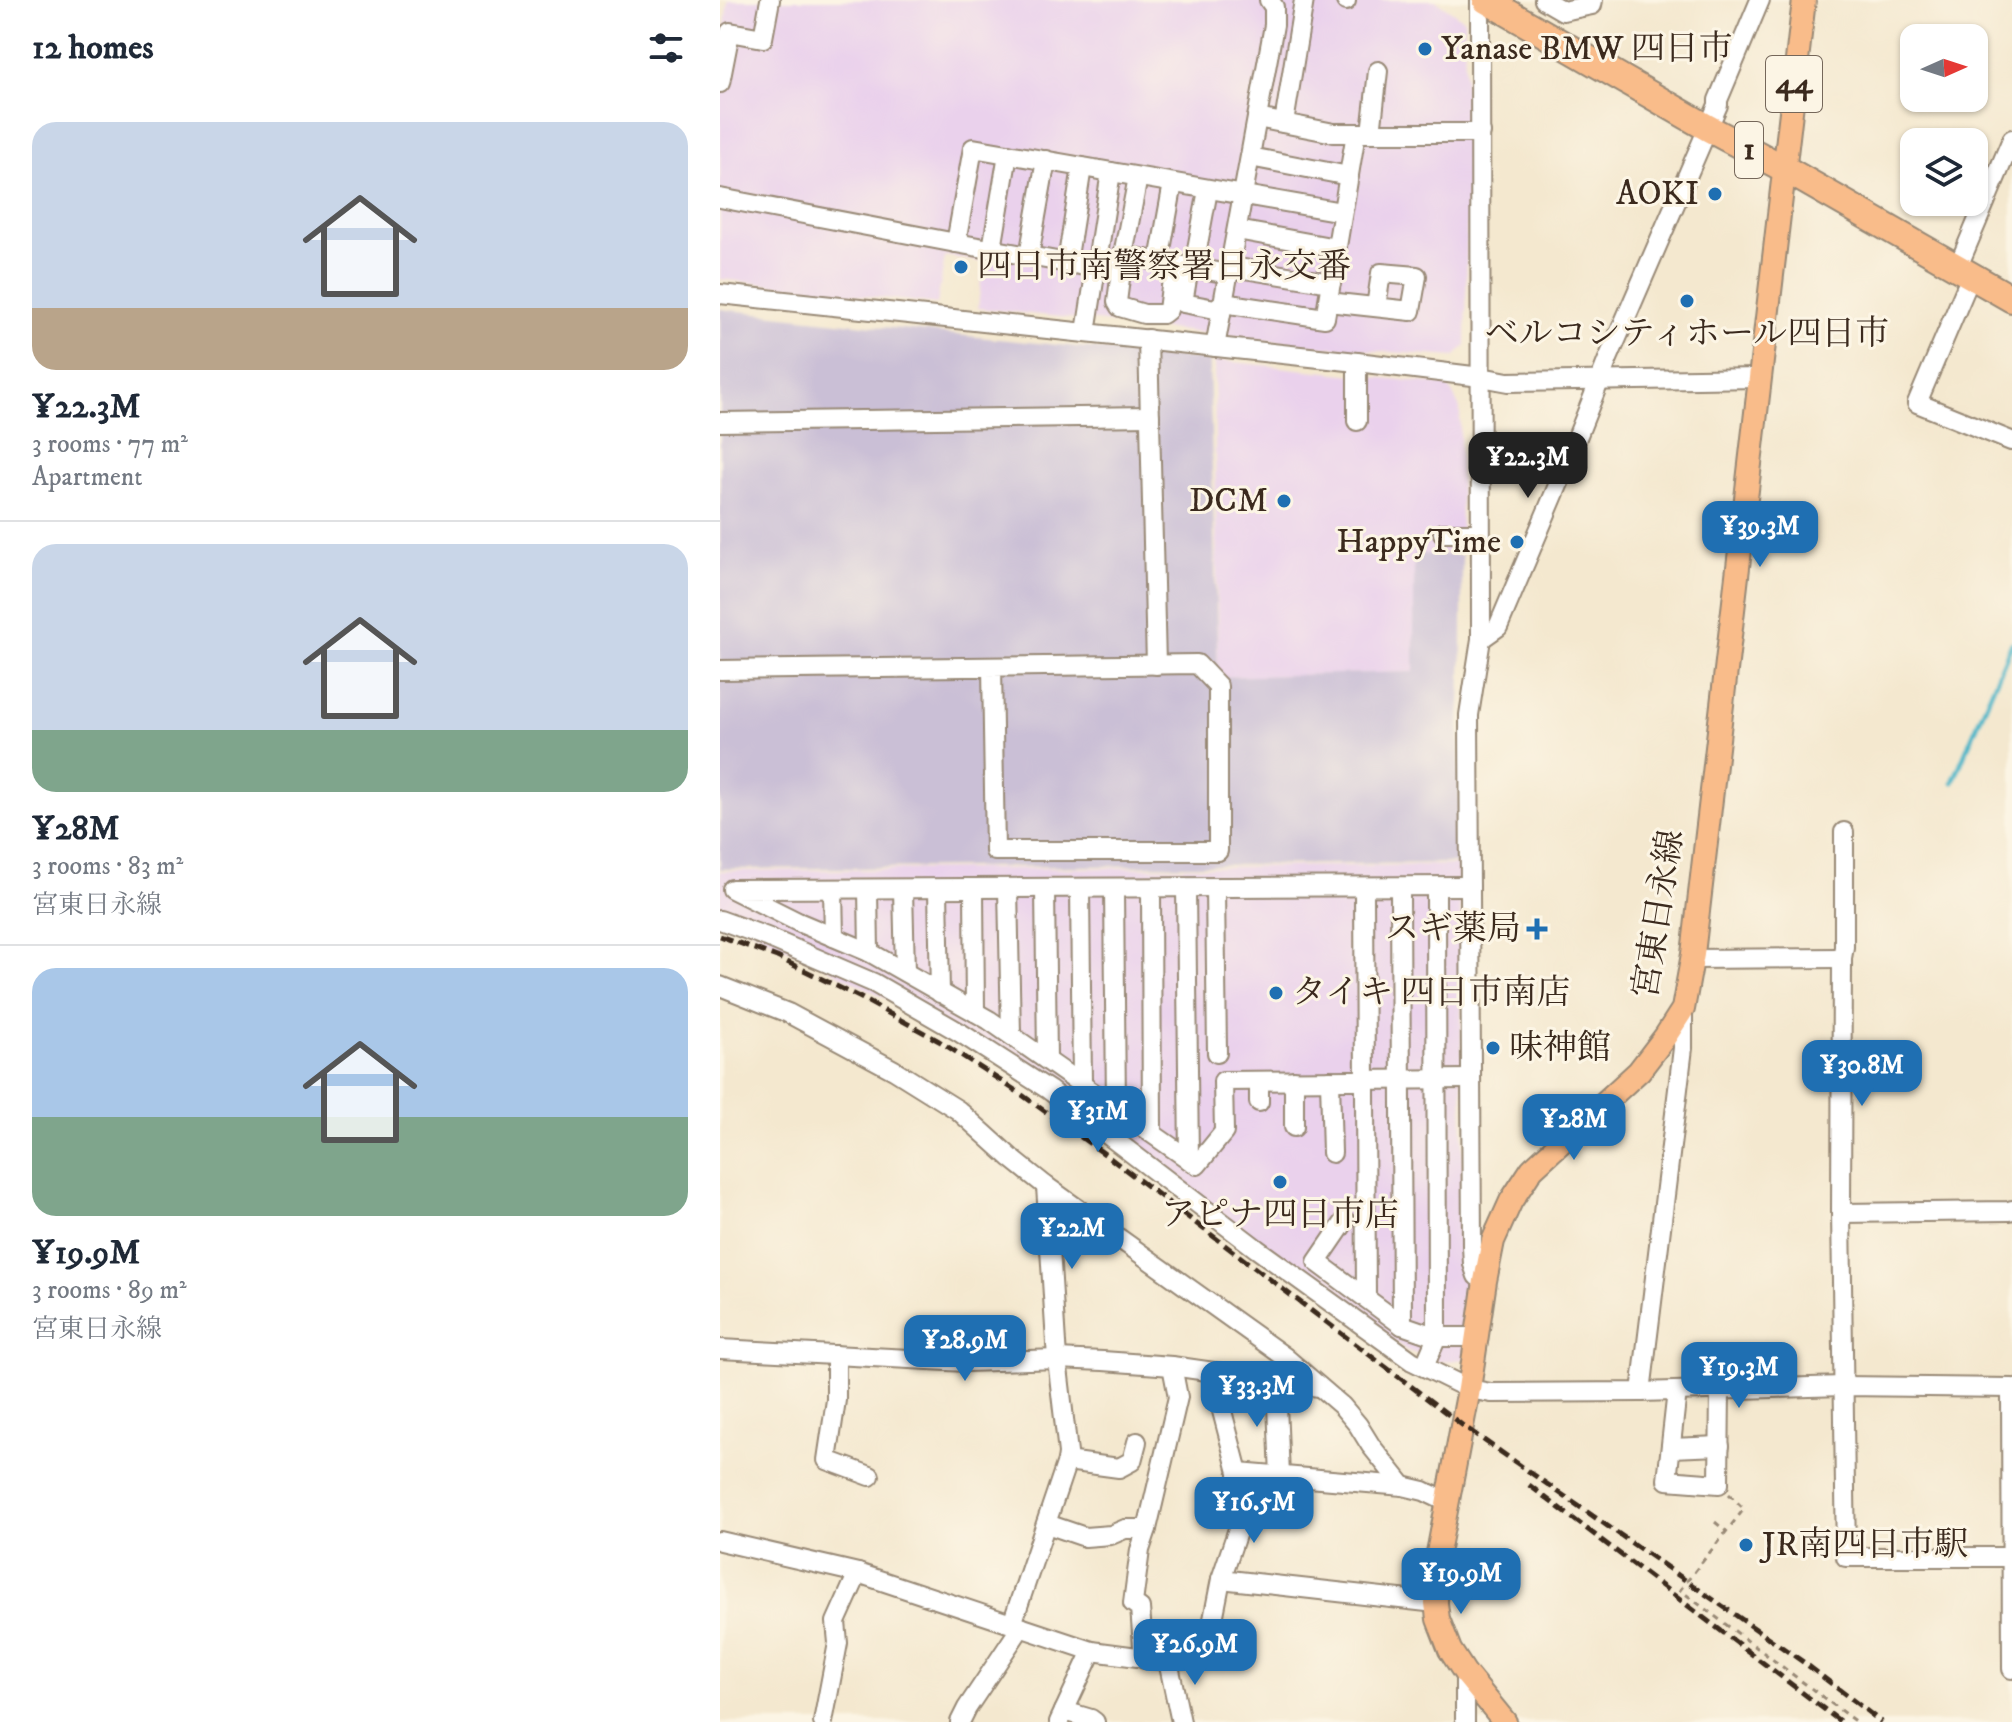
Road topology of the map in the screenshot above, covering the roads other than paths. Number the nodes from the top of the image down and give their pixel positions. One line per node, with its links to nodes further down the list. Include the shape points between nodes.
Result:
1 (770, 0): 12 (street, via 763,38 730,32)
2 (1480, 0): 17 (street)
3 (1486, 0): 10 (highway, 1)
4 (1544, 0): 5 (street, via 1563,11 1592,5)
5 (1593, 0)
6 (1760, 0): 15 (street)
7 (1804, 0): 23 (main road, 44)
8 (1304, 3): 9 (street); 14 (street)
9 (1272, 4): 13 (street, via 1274,25)
10 (1523, 9): 15 (highway, 1)
11 (1378, 71): 16 (street)
12 (720, 83)
13 (1257, 118): 14 (street); 20 (street)
14 (1284, 123): 16 (street)
15 (1708, 128): 23 (highway, 1); 54 (street)
16 (1363, 133): 17 (street); 25 (street)
17 (1481, 133): 52 (street)
18 (2012, 139): 41 (street)
19 (1008, 154): 21 (street); 33 (street, via 973,148); 35 (street)
20 (1250, 157): 25 (street); 29 (street)
21 (1046, 160): 22 (street); 37 (street)
22 (1082, 167): 24 (street); 38 (street)
23 (1785, 169): 41 (highway, 1); 53 (main road, 宮東日永線)
24 (1111, 172): 26 (street); 40 (street)
25 (1349, 176): 31 (street)
26 (1138, 177): 27 (street); 36 (street)
27 (1173, 183): 28 (street); 39 (street)
28 (1208, 190): 29 (street); 39 (street, via 1195,260)
29 (1243, 195): 31 (street); 32 (street)
30 (720, 198): 33 (street)
31 (1342, 212): 34 (street)
32 (1237, 230): 34 (street); 42 (street)
33 (956, 243): 35 (street)
34 (1336, 248): 43 (street)
35 (992, 249): 37 (street)
36 (1123, 255): 39 (street); 39 (street, via 1117,302 1144,314 1168,310)
37 (1029, 256): 38 (street)
38 (1067, 263): 40 (street)
39 (1174, 264): 42 (street); 46 (street, via 1183,303 1215,309)
40 (1096, 268): 48 (street)
41 (1964, 272): 45 (highway, 1); 58 (street, via 1917,403)
42 (1229, 274): 43 (street, via 1238,268); 46 (street)
43 (1329, 292): 46 (street, via 1325,318); 47 (street)
44 (720, 294): 48 (street)
45 (2012, 299)
46 (1223, 303): 50 (street)
47 (1376, 307)
48 (1086, 332): 49 (street)
49 (1148, 339): 50 (street); 55 (street)
50 (1215, 347): 51 (street)
51 (1357, 362): 52 (street); 56 (street)
52 (1481, 377): 54 (street, via 1508,382); 60 (street)
53 (1759, 378): 54 (street); 88 (main road, 宮東日永線)
54 (1600, 381): 61 (street, via 1498,627)
55 (1150, 416): 57 (street); 62 (street)
56 (1357, 421)
57 (720, 422)
58 (2011, 441)
59 (1443, 533): 60 (street)
60 (1480, 533): 61 (street)
61 (1481, 639): 66 (street, via 1469,715)
62 (1156, 665): 63 (street); 63 (street, via 1197,664 1218,686 1218,851 995,851)
63 (992, 667): 64 (street)
64 (720, 670)
65 (1844, 832): 87 (street)
66 (1470, 886): 69 (street); 97 (street)
67 (1364, 887): 68 (street); 76 (street); 100 (street)
68 (1400, 887): 69 (street); 101 (street)
69 (1436, 887): 102 (street)
70 (1008, 888): 71 (street); 82 (street); 94 (street)
71 (1045, 888): 72 (street); 96 (street)
72 (1080, 888): 73 (street); 104 (street)
73 (1114, 888): 74 (street); 106 (street)
74 (1151, 888): 75 (street); 108 (street)
75 (1186, 888): 76 (street); 110 (street)
76 (1215, 888): 95 (street)
77 (797, 889): 78 (street); 84 (street); 84 (street, via 732,889)
78 (833, 889): 79 (street); 85 (street)
79 (868, 889): 80 (street); 86 (street)
80 (903, 889): 81 (street); 89 (street)
81 (938, 889): 82 (street); 91 (street)
82 (974, 889): 93 (street)
83 (720, 920): 124 (street, via 874,983 959,1032 1049,1090 1257,1249)
84 (798, 922): 85 (street)
85 (834, 937): 86 (street)
86 (869, 952): 89 (street)
87 (1842, 958): 88 (street); 113 (street)
88 (1691, 959): 92 (main road, 宮東日永線)
89 (905, 972): 91 (street)
90 (720, 986): 111 (street, via 788,1013 894,1070 958,1110)
91 (940, 993): 93 (street)
92 (1683, 1009): 115 (main road, 宮東日永線, via 1639,1071 1532,1169 1493,1241); 133 (street, via 1683,1048)
93 (975, 1012): 94 (street)
94 (1011, 1035): 96 (street)
95 (1217, 1053)
96 (1047, 1060): 104 (street)
97 (1471, 1079): 102 (street); 115 (street, via 1473,1264)
98 (1294, 1080): 99 (street); 103 (street); 107 (street)
99 (1330, 1080): 100 (street); 109 (street)
100 (1365, 1080): 101 (street); 116 (street)
101 (1401, 1080): 102 (street); 117 (street)
102 (1437, 1080): 118 (street)
103 (1259, 1081): 105 (street); 110 (street, via 1223,1081 1224,1132 1197,1165)
104 (1082, 1083): 106 (street)
105 (1259, 1102)
106 (1116, 1108): 108 (street)
107 (1294, 1127)
108 (1152, 1133): 110 (street)
109 (1332, 1153)
110 (1189, 1160)
111 (1046, 1186): 122 (street); 128 (street)
112 (2012, 1210): 113 (street)
113 (1841, 1213): 127 (street)
114 (1345, 1221): 116 (street, via 1317,1262)
115 (1485, 1281): 119 (main road, 宮東日永線)
116 (1366, 1298): 117 (street)
117 (1402, 1325): 118 (street)
118 (1437, 1337): 119 (street); 124 (street)
119 (1477, 1337): 130 (main road, 宮東日永線)
120 (720, 1349): 121 (street)
121 (836, 1355): 122 (street, via 966,1362); 139 (street, via 827,1460)
122 (1057, 1359): 123 (street); 137 (street)
123 (1172, 1366): 125 (street); 145 (street, via 1178,1397)
124 (1424, 1367): 130 (street)
125 (1214, 1372): 126 (street); 138 (street)
126 (1276, 1381): 128 (street); 140 (street)
127 (1843, 1386): 129 (street); 131 (street); 147 (street, via 1846,1557)
128 (1322, 1388): 141 (street, via 1358,1425)
129 (2011, 1388): 143 (street)
130 (1469, 1389): 133 (street); 142 (main road, 宮東日永線)
131 (1720, 1389): 132 (street); 135 (street)
132 (1677, 1391): 133 (street); 136 (street)
133 (1641, 1392)
134 (1137, 1442): 137 (street, via 1132,1461 1123,1468)
135 (1720, 1446): 136 (street); 136 (street, via 1719,1484 1667,1480)
136 (1671, 1448)
137 (1067, 1461): 144 (street)
138 (1238, 1472): 140 (street); 149 (street, via 1238,1529)
139 (870, 1476)
140 (1280, 1476): 141 (street)
141 (1403, 1486): 142 (street)
142 (1447, 1502): 151 (main road, 宮東日永線)
143 (2012, 1515): 147 (street)
144 (1047, 1524): 145 (street, via 1085,1537); 152 (street)
145 (1147, 1529): 154 (street, via 1133,1603 1140,1608)
146 (720, 1541): 148 (street)
147 (2011, 1557): 150 (street)
148 (858, 1573): 152 (street); 159 (street, via 836,1622 838,1643)
149 (1221, 1579): 151 (street); 155 (street, via 1206,1655)
150 (2012, 1600): 156 (street)
151 (1436, 1603): 157 (main road, 宮東日永線, via 1444,1636)
152 (1017, 1626): 153 (street); 160 (street)
153 (1092, 1651): 154 (street); 158 (street)
154 (1144, 1659): 155 (street)
155 (1168, 1661): 162 (street)
156 (2012, 1669)
157 (1465, 1673): 163 (street); 164 (main road, 宮東日永線)
158 (1061, 1717): 161 (street)
159 (823, 1722)
160 (960, 1722)
161 (1095, 1722)
162 (1181, 1722)
163 (1465, 1722)
164 (1505, 1722)

